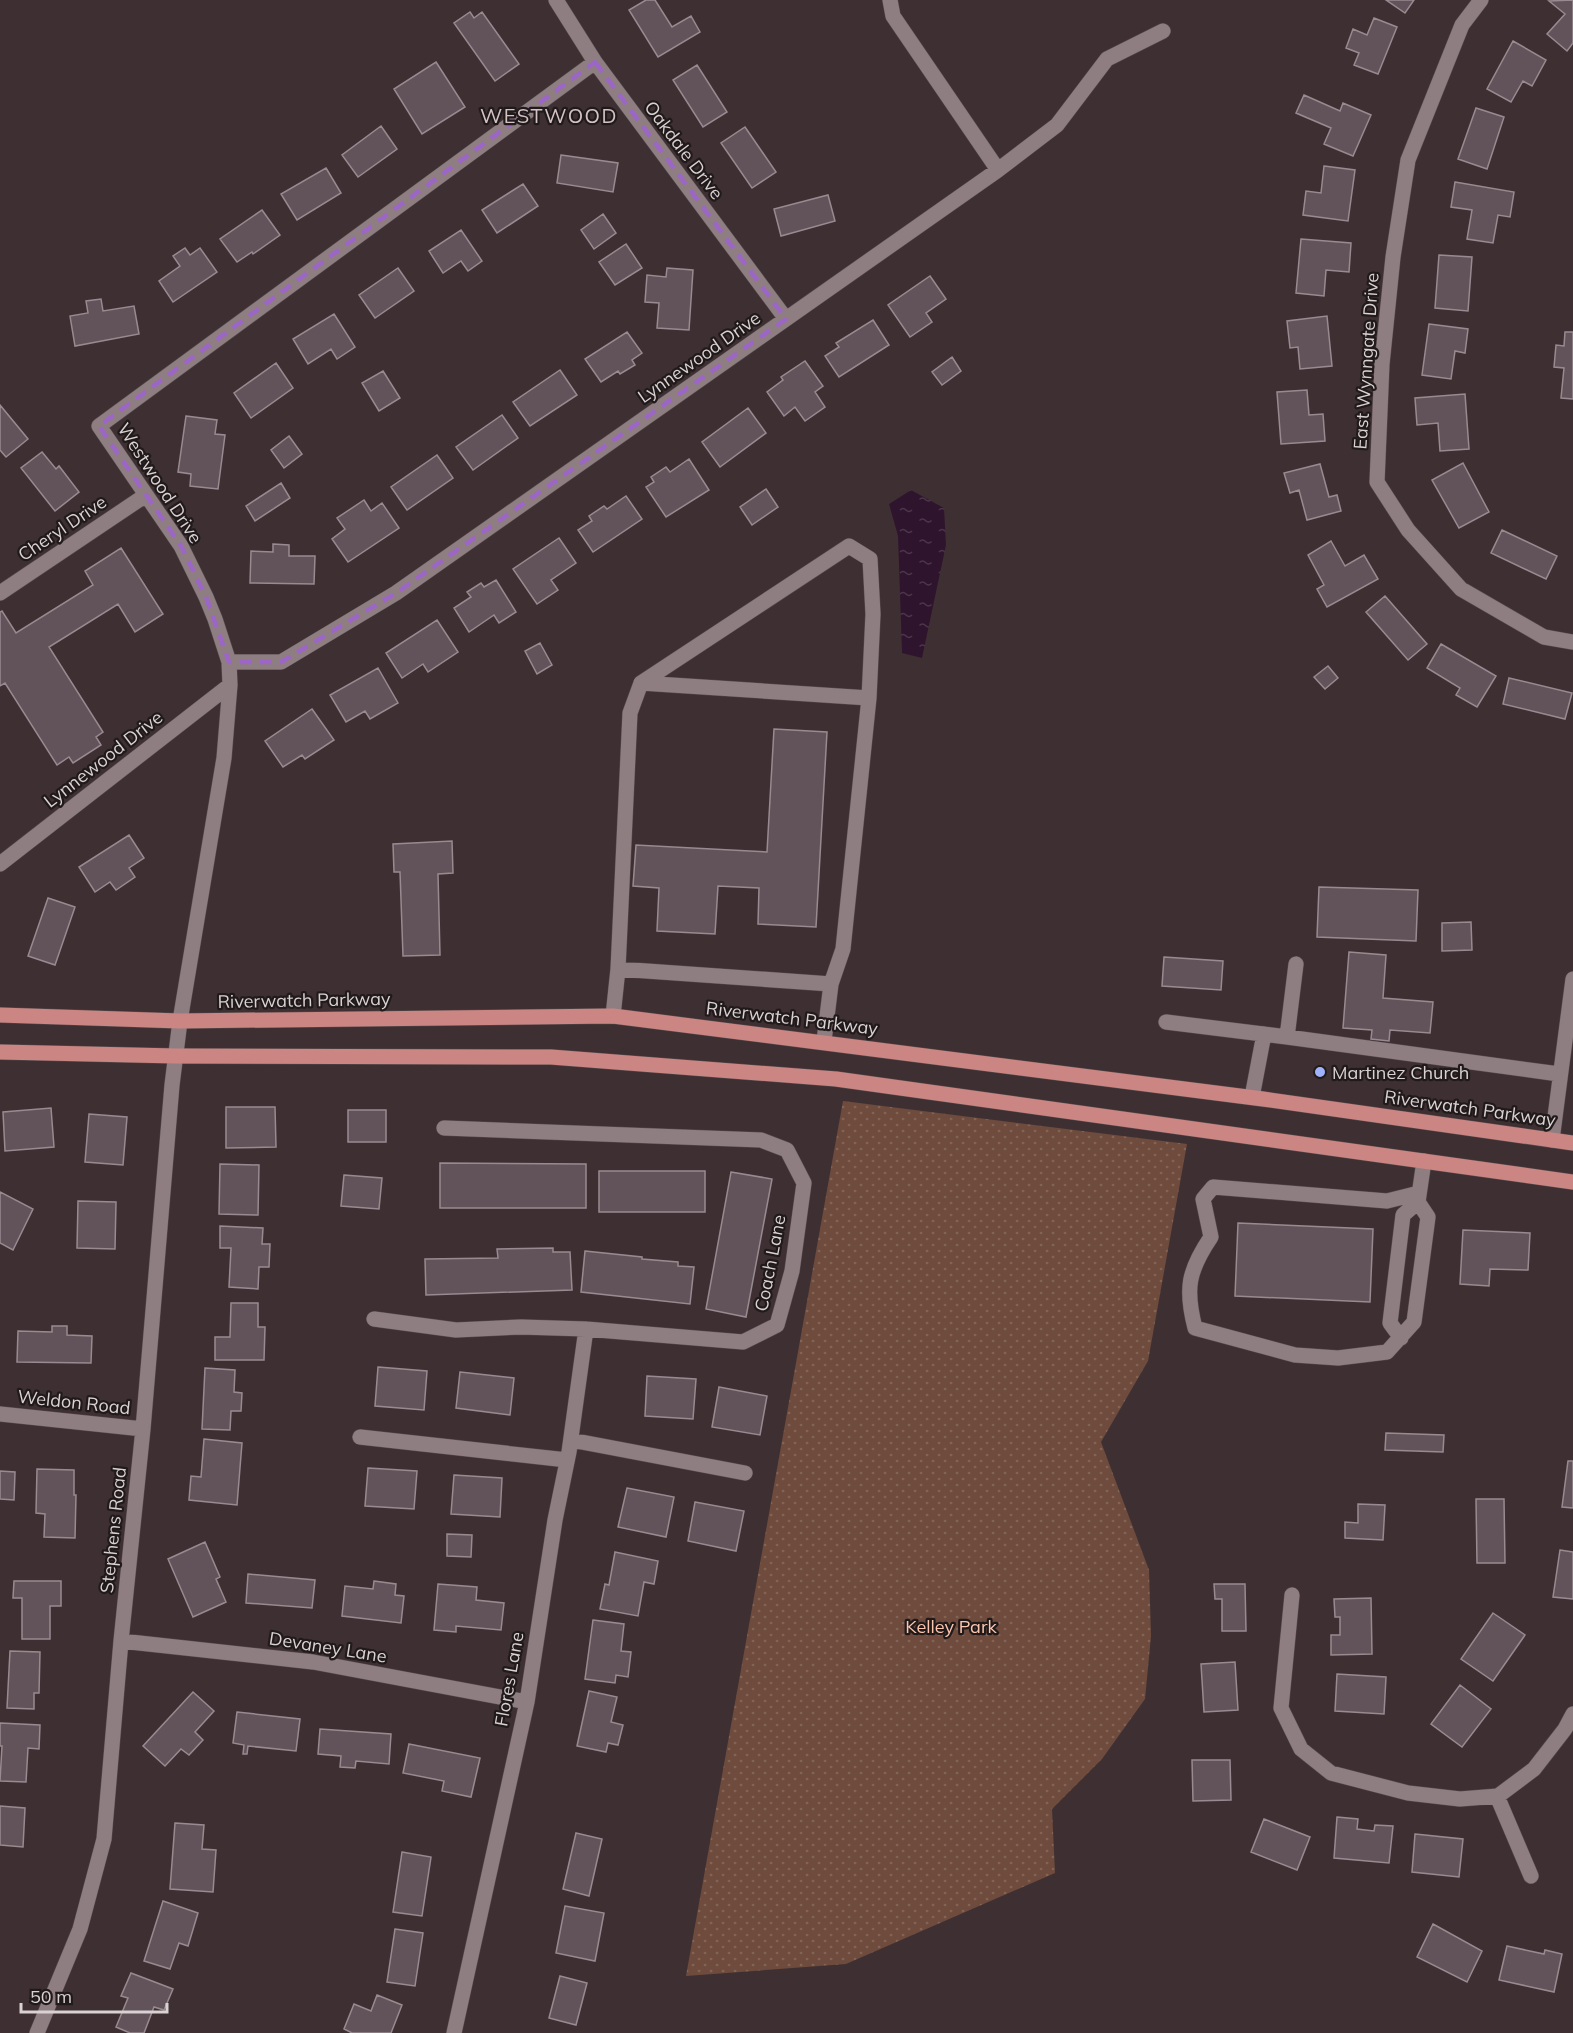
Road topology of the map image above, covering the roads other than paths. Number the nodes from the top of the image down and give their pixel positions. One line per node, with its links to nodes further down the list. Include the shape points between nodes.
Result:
1 (556, 0): 5 (street, Oakdale Drive)
2 (890, 0): 6 (street, via 893,16)
3 (1481, 0): 10 (street, East Wynngate Drive, via 1462,25 1408,160 1382,364 1377,482 1408,530 1461,589 1544,637)
4 (1162, 31): 6 (street, Lynnewood Drive, via 1107,59 1057,124)
5 (595, 63): 7 (street, Oakdale Drive); 8 (street, Westwood Drive, via 99,426)
6 (998, 170): 7 (street, Lynnewood Drive)
7 (786, 320): 11 (street, Lynnewood Drive, via 396,593 281,662)
8 (146, 495): 9 (street, Cheryl Drive); 11 (street, Westwood Drive, via 181,546)
9 (0, 593)
10 (1573, 642)
11 (229, 662): 13 (street, Westwood Drive)
12 (641, 683): 14 (street); 14 (street, via 849,546 870,558 873,614); 17 (street, via 630,713)
13 (230, 685): 15 (street, Lynnewood Drive); 22 (street, Westwood Drive, via 224,758)
14 (869, 698): 19 (street, via 843,949)
15 (0, 864)
16 (1296, 964): 25 (street)
17 (618, 969): 19 (street); 21 (street)
18 (1573, 979): 29 (street)
19 (831, 984): 26 (street)
20 (0, 1014): 22 (main road, Riverwatch Parkway)
21 (613, 1016): 22 (main road, Riverwatch Parkway); 26 (main road, Riverwatch Parkway)
22 (180, 1021): 28 (street, Stephens Road)
23 (1166, 1022): 24 (street)
24 (1264, 1034): 25 (street); 30 (street)
25 (1287, 1037): 29 (street)
26 (824, 1041): 30 (main road, Riverwatch Parkway)
27 (0, 1052): 28 (main road)
28 (176, 1056): 34 (main road, via 551,1057 836,1079); 41 (street, Stephens Road)
29 (1559, 1074): 32 (street)
30 (1252, 1097): 32 (main road, Riverwatch Parkway)
31 (444, 1128): 38 (street, Coach Lane, via 761,1140 787,1150 804,1183 792,1271 777,1325 743,1342)
32 (1552, 1140): 33 (main road, Riverwatch Parkway)
33 (1573, 1143)
34 (1424, 1161): 35 (main road); 36 (street)
35 (1573, 1182)
36 (1419, 1197): 39 (street, via 1428,1217 1414,1322); 39 (street, via 1403,1215 1390,1323); 39 (street, via 1387,1201 1213,1187 1203,1199 1211,1237 1191,1275 1189,1303 1195,1328 1295,1355 1338,1358 1387,1352)
37 (374, 1319): 38 (street, Coach Lane, via 456,1330)
38 (586, 1329): 43 (street, Flores Lane)
39 (1401, 1338)
40 (0, 1414): 41 (street, Weldon Road)
41 (143, 1429): 47 (street, Stephens Road)
42 (360, 1437): 44 (street)
43 (571, 1440): 44 (street, Flores Lane); 45 (street)
44 (567, 1460): 48 (street, Flores Lane)
45 (745, 1473)
46 (1292, 1595): 50 (street, via 1281,1708 1301,1749 1331,1773 1408,1793 1460,1799)
47 (121, 1641): 48 (street, Devaney Lane, via 313,1662); 52 (street, Stephens Road, via 104,1839 80,1929)
48 (527, 1702): 53 (street, Flores Lane)
49 (1573, 1714): 50 (street, via 1534,1769)
50 (1497, 1796): 51 (street)
51 (1531, 1876)
52 (37, 2033)
53 (454, 2033)

